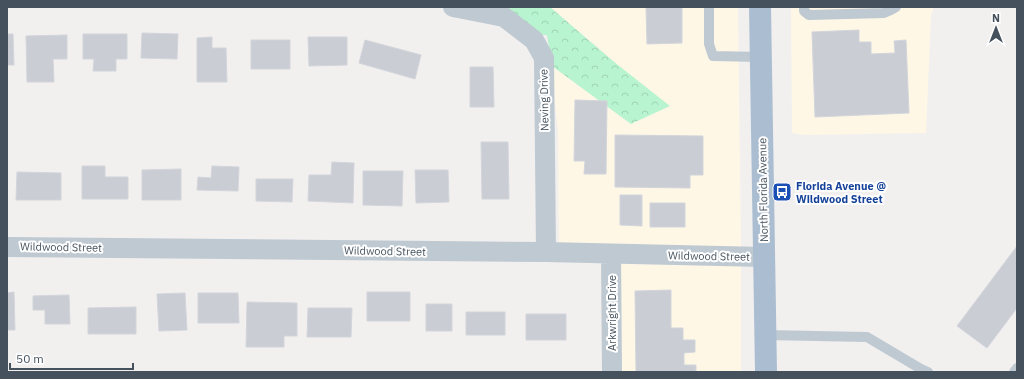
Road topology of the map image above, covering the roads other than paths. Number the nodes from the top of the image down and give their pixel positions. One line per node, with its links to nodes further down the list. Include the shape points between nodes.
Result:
1 (453, 7): 8 (street, Neving Drive, via 504,17 534,40 544,58)
2 (709, 7): 6 (lane, via 709,44 712,56)
3 (760, 7): 6 (main road, North Florida Avenue)
4 (804, 7): 5 (lane, via 804,12 809,15 884,13)
5 (896, 7)
6 (761, 58): 10 (main road, North Florida Avenue)
7 (7, 247): 8 (street, Wildwood Street)
8 (546, 252): 9 (street, Wildwood Street)
9 (611, 254): 10 (street, Wildwood Street); 13 (street, Arkwright Drive)
10 (764, 257): 11 (main road, North Florida Avenue)
11 (765, 335): 14 (main road, North Florida Avenue); 15 (lane, via 867,336)
12 (1017, 368): 16 (lane)
13 (612, 372)
14 (766, 372)
15 (928, 372)
16 (1014, 372)

